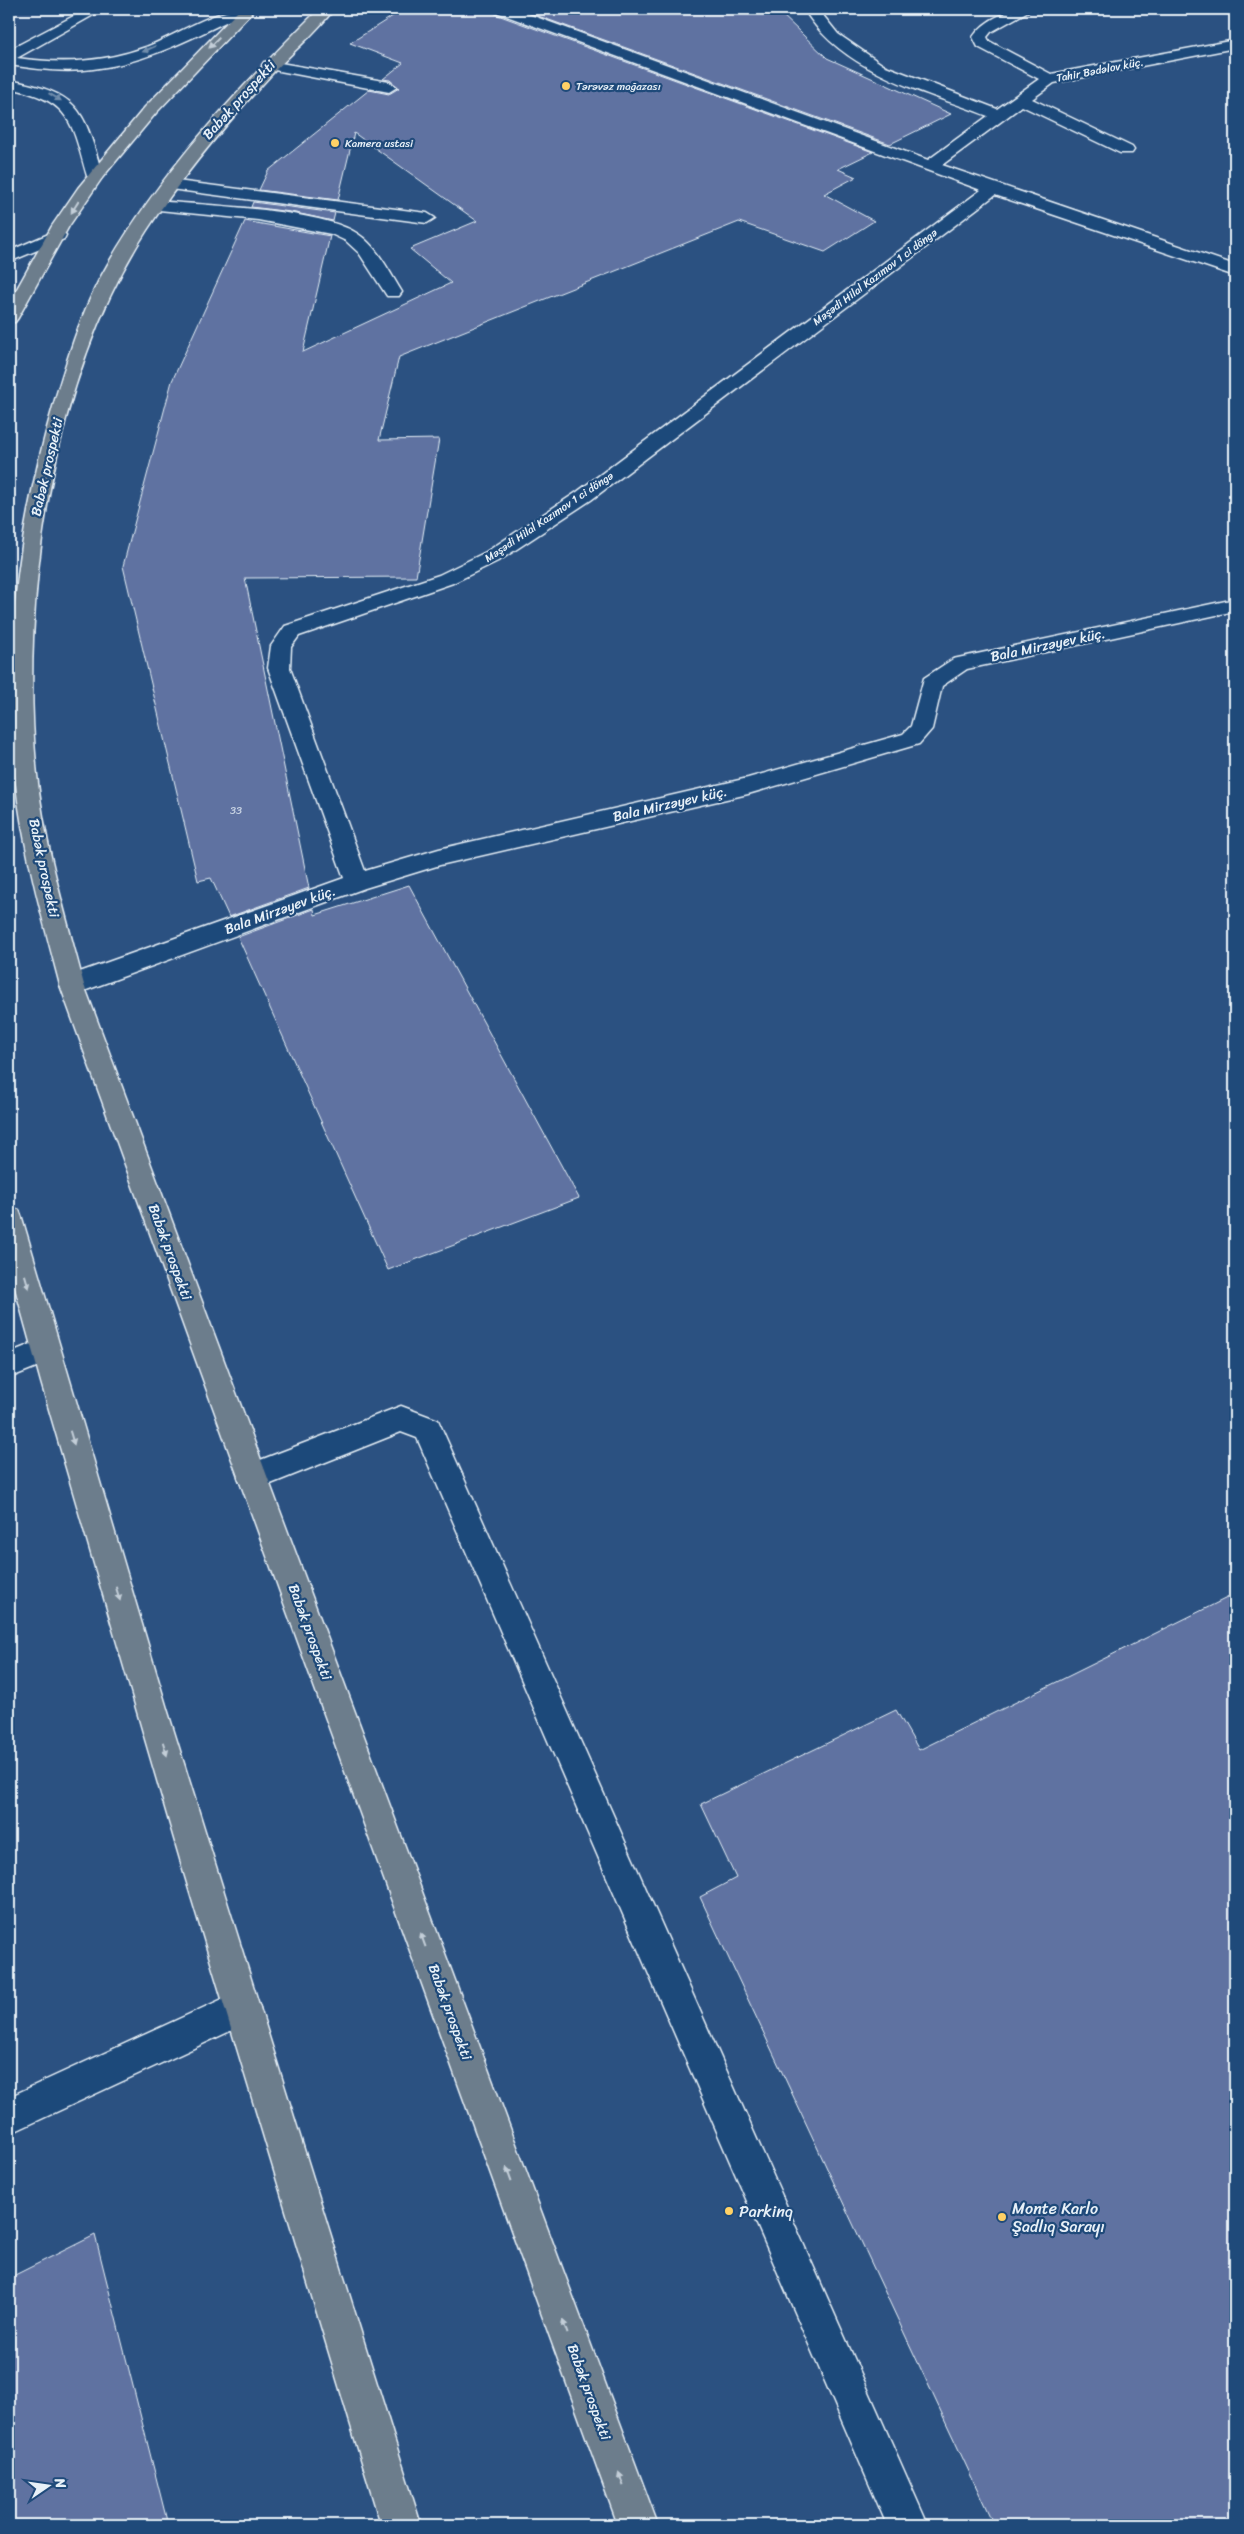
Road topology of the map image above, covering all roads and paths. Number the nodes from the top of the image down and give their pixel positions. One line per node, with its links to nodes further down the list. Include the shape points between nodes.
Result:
1 (97, 9): 9 (street)
2 (242, 9): 10 (street, one-way to 10, via 138,54 116,60 68,66)
3 (248, 9): 19 (main road, one-way to 19, via 163,94)
4 (327, 9): 11 (main road, Babək prospekti)
5 (501, 9): 18 (street)
6 (811, 9): 16 (street, via 833,37 878,68)
7 (1025, 9): 12 (street, via 986,29 980,37 983,44)
8 (1235, 44): 12 (street, Tahir Bədəlov küç.)
9 (9, 56)
10 (9, 62)
11 (270, 65): 14 (street); 21 (main road, Babək prospekti, via 200,144)
12 (1049, 80): 15 (street, Tahir Bədəlov küç.)
13 (9, 84): 19 (street, one-way to 19, via 47,92 67,104 78,120)
14 (389, 87)
15 (1022, 100): 16 (street, Tahir Bədəlov küç.); 17 (street)
16 (998, 115): 18 (street, Tahir Bədəlov küç.)
17 (1126, 150)
18 (931, 165): 20 (street)
19 (95, 176): 23 (main road, one-way to 23)
20 (993, 189): 25 (street); 29 (street, Məşədi Hilal Kazımov 1 ci döngə, via 584,496 493,556 446,579 292,631 281,646 279,668)
21 (162, 196): 22 (street); 26 (street, via 331,228 352,237 374,261); 30 (main road, Babək prospekti, via 115,269 82,340 55,428 33,528 26,583 20,672 26,776 43,871)
22 (427, 218)
23 (58, 235): 24 (street); 27 (main road)
24 (9, 257)
25 (1235, 271)
26 (393, 292)
27 (9, 318)
28 (1235, 605): 29 (street, Bala Mirzəyev küç., via 960,664 932,683 921,729 911,739 748,786 439,857)
29 (357, 882): 30 (street, Bala Mirzəyev küç.)
30 (72, 985): 34 (main road, Babək prospekti)
31 (9, 1218): 32 (main road, one-way to 32)
32 (46, 1350): 33 (street); 35 (main road, one-way to 35)
33 (9, 1366)
34 (253, 1477): 38 (main road, Babək prospekti, one-way to 34); 39 (street, via 401,1419 428,1429)
35 (242, 2008): 36 (street); 37 (main road)
36 (9, 2116)
37 (401, 2525)
38 (638, 2525)
39 (908, 2525)

